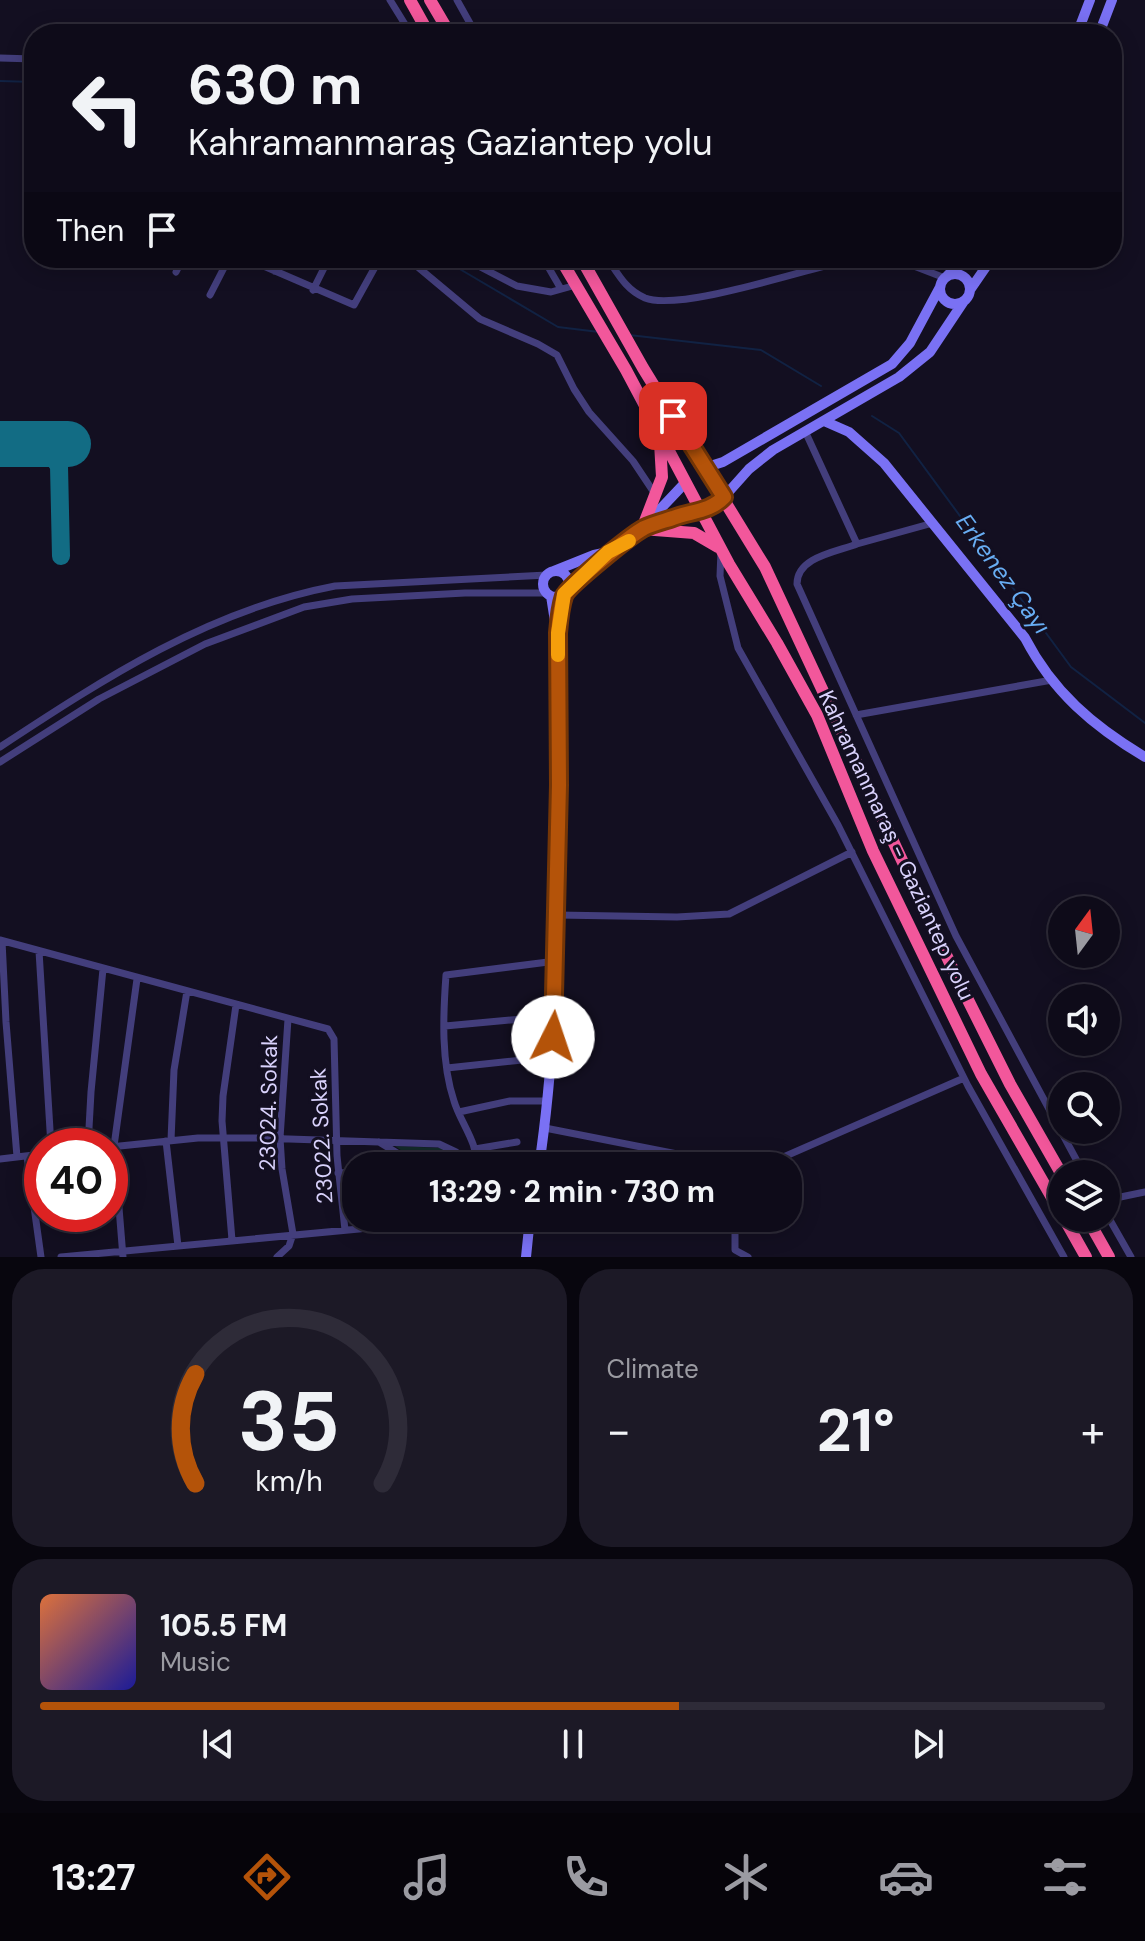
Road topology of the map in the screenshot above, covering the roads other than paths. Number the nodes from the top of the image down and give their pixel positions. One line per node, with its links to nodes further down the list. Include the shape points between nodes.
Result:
1 (390, 0): 7 (street)
2 (410, 0): 8 (highway)
3 (430, 0): 9 (highway)
4 (457, 0): 10 (street)
5 (1090, 0): 11 (main road)
6 (1112, 0): 12 (main road)
7 (405, 24)
8 (423, 24)
9 (444, 24)
10 (470, 24)
11 (1081, 24)
12 (1103, 24)
13 (0, 58): 14 (street)
14 (24, 59)
15 (178, 268): 32 (street)
16 (224, 268): 38 (street)
17 (267, 268): 31 (street)
18 (276, 268): 31 (street)
19 (324, 268): 36 (street)
20 (374, 268): 36 (street, via 354,305)
21 (419, 268): 45 (street, via 480,319 557,355 589,412)
22 (482, 268): 35 (street, via 517,286)
23 (549, 268): 35 (street)
24 (566, 268): 34 (highway, Kahramanmaraş - Gaziantep yolu)
25 (587, 268): 43 (highway, Kahramanmaraş - Gaziantep yolu)
26 (614, 268): 27 (street, via 627,288 659,303)
27 (817, 268)
28 (923, 268): 33 (street)
29 (956, 268): 33 (main road)
30 (985, 268): 37 (main road)
31 (274, 271): 36 (street)
32 (176, 272)
33 (943, 282): 37 (main road, via 959,275); 39 (main road, via 945,300); 43 (main road, via 910,343 892,364)
34 (576, 285): 35 (street); 42 (highway, Kahramanmaraş - Gaziantep yolu)
35 (561, 289)
36 (313, 290)
37 (970, 290): 39 (main road)
38 (210, 295)
39 (964, 301): 40 (main road, via 930,352 899,377)
40 (824, 421): 41 (main road); 48 (main road, via 849,432 884,463)
41 (805, 431): 46 (main road, via 761,459); 50 (street)
42 (659, 436): 44 (highway, Kahramanmaraş - Gaziantep yolu); 45 (highway, via 662,477)
43 (704, 468): 44 (highway); 46 (highway, Kahramanmaraş - Gaziantep yolu)
44 (687, 490): 47 (highway, Kahramanmaraş - Gaziantep yolu); 49 (main road)
45 (656, 496): 49 (highway)
46 (724, 497): 47 (highway); 100 (highway, Kahramanmaraş - Gaziantep yolu, via 787,611 996,1057)
47 (699, 511): 49 (main road); 51 (highway, Kahramanmaraş - Gaziantep yolu)
48 (933, 523): 50 (street); 57 (main road)
49 (642, 529): 51 (highway, via 694,533); 52 (main road)
50 (857, 544): 60 (street, via 805,564 797,579)
51 (721, 549): 64 (street, via 720,576 738,648); 104 (highway, Kahramanmaraş - Gaziantep yolu, via 817,715 873,851 981,1074)
52 (608, 552): 53 (main road); 54 (main road)
53 (550, 573): 54 (main road, via 566,575); 55 (main road, via 543,582); 58 (street, via 304,592 198,629)
54 (566, 593): 55 (main road); 56 (main road)
55 (549, 594): 56 (main road); 59 (street, via 465,593 304,607 220,636)
56 (558, 633): 65 (main road)
57 (1052, 680): 60 (street); 62 (main road, via 1090,719)
58 (85, 691): 59 (street); 61 (street)
59 (93, 703): 63 (street)
60 (856, 715): 101 (street, via 956,936)
61 (0, 747)
62 (1145, 757)
63 (0, 762)
64 (852, 852): 65 (street, via 729,914); 78 (street)
65 (557, 915): 68 (main road)
66 (1, 941): 67 (street); 98 (street)
67 (39, 951): 69 (street); 81 (street)
68 (556, 961): 73 (main road); 75 (street, via 446,975)
69 (103, 969): 70 (street); 82 (street)
70 (137, 979): 71 (street); 83 (street)
71 (187, 991): 72 (street); 88 (street)
72 (236, 1005): 74 (street); 85 (street)
73 (555, 1016): 75 (street); 76 (main road)
74 (288, 1019): 86 (street, 23024. Sokak); 87 (street, 23022. Sokak, via 328,1029 334,1039)
75 (445, 1026): 77 (street)
76 (551, 1057): 77 (street); 79 (main road)
77 (447, 1068): 80 (street)
78 (964, 1078): 84 (street, via 772,1162 751,1165); 125 (street)
79 (546, 1101): 80 (street, via 510,1101); 84 (main road)
80 (459, 1112): 92 (street)
81 (50, 1128)
82 (89, 1128)
83 (115, 1128)
84 (545, 1128): 96 (main road)
85 (222, 1138): 86 (street); 88 (street); 117 (street)
86 (280, 1138): 87 (street); 116 (street, 23024. Sokak)
87 (336, 1139): 89 (street); 102 (street, 23022. Sokak)
88 (169, 1141): 91 (street); 118 (street)
89 (378, 1141): 93 (street); 94 (street, via 447,1145)
90 (517, 1142): 92 (street)
91 (128, 1145)
92 (475, 1149): 95 (street)
93 (395, 1152)
94 (456, 1152)
95 (475, 1152)
96 (541, 1152)
97 (24, 1156): 98 (street)
98 (17, 1157): 99 (street)
99 (0, 1159)
100 (1054, 1160)
101 (1076, 1160)
102 (338, 1173): 103 (street); 107 (street, 23022. Sokak)
103 (342, 1173)
104 (1048, 1190)
105 (1145, 1192): 106 (street)
106 (1120, 1197)
107 (342, 1206)
108 (342, 1230): 116 (street)
109 (39, 1232): 120 (street)
110 (119, 1232): 119 (street)
111 (529, 1232): 123 (main road)
112 (735, 1232): 124 (street, via 735,1250)
113 (1072, 1232): 126 (highway, Kahramanmaraş - Gaziantep yolu)
114 (1095, 1232): 127 (highway)
115 (1117, 1232): 128 (street)
116 (293, 1234): 117 (street); 122 (street)
117 (232, 1240): 118 (street)
118 (178, 1246): 119 (street)
119 (122, 1254): 121 (street)
120 (41, 1257)
121 (61, 1257)
122 (277, 1257)
123 (526, 1257)
124 (748, 1257)
125 (1064, 1257)
126 (1086, 1257)
127 (1109, 1257)
128 (1131, 1257)

